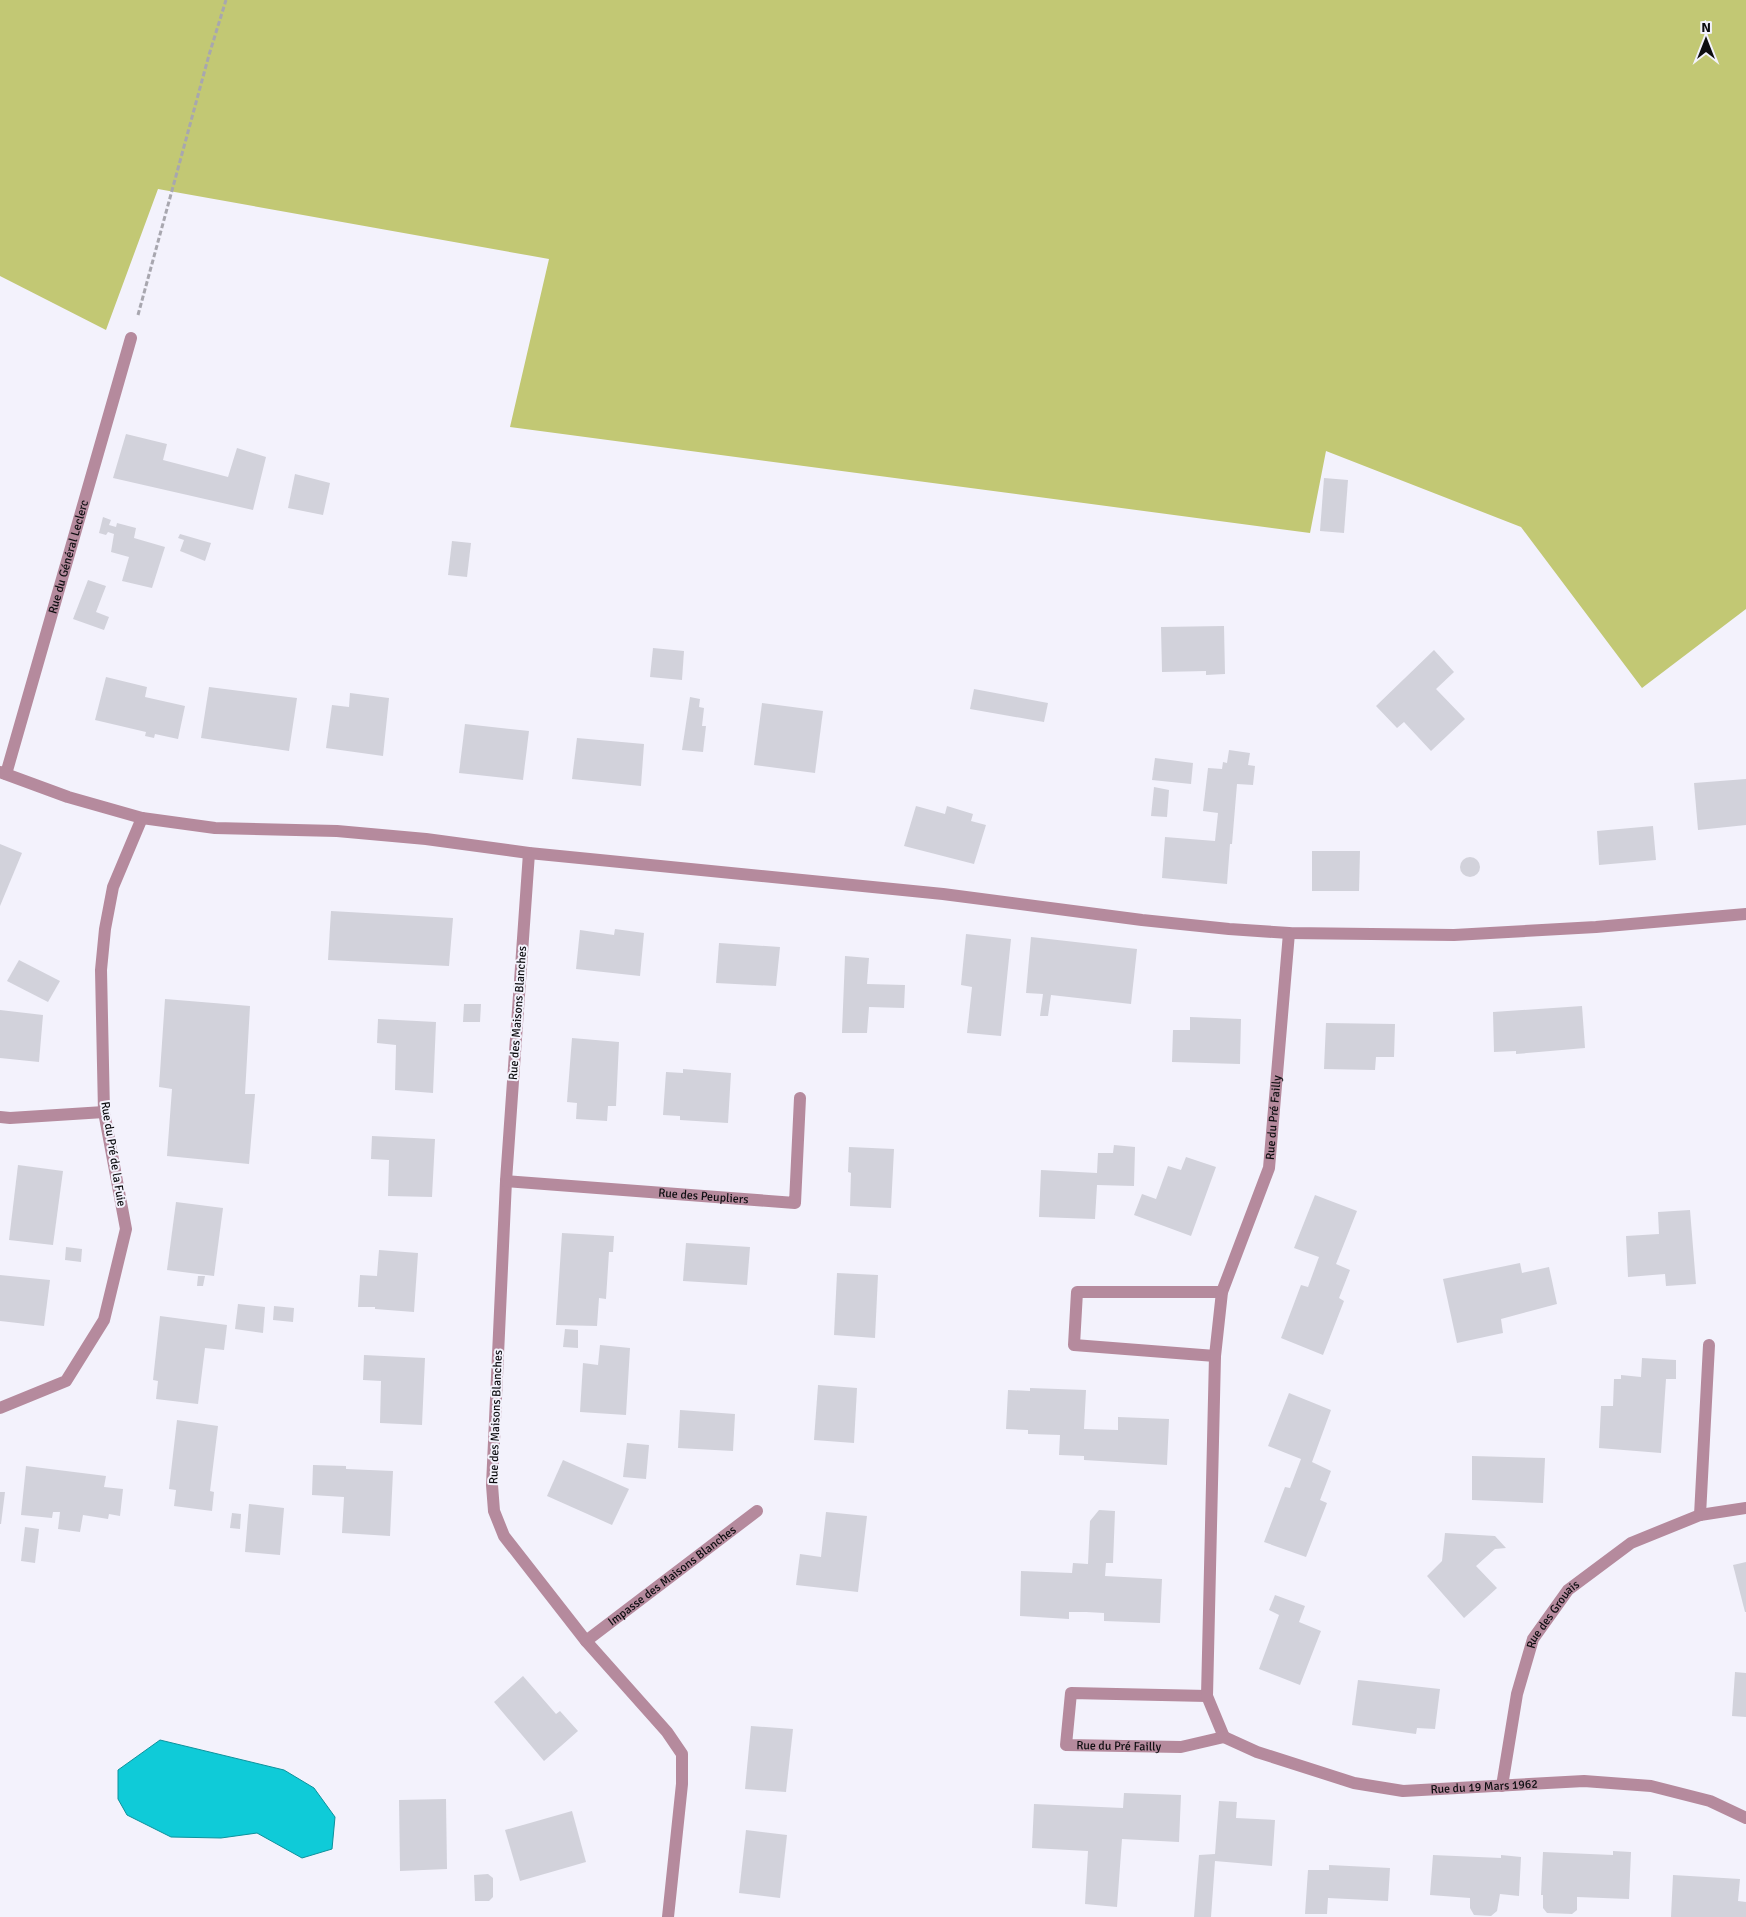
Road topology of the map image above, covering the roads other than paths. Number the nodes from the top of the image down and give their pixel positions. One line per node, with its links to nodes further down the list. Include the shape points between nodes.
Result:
1 (131, 338): 2 (street, Rue du Général Leclerc)
2 (3, 773): 3 (street, via 68,797)
3 (142, 818): 4 (street, via 215,828 337,831 416,838); 8 (street, Rue du Pré de la Fuie, via 113,887 105,928 101,970)
4 (529, 853): 6 (street, via 943,894 1142,920); 10 (street, Rue des Maisons Blanches)
5 (1746, 914): 6 (street, via 1454,935)
6 (1289, 933): 11 (street, Rue du Pré Failly, via 1269,1168)
7 (800, 1098): 10 (street, Rue des Peupliers, via 795,1203)
8 (104, 1112): 9 (street); 14 (street, Rue du Pré de la Fuie, via 126,1229 104,1320 66,1381)
9 (0, 1117)
10 (506, 1181): 18 (street, Rue des Maisons Blanches, via 492,1485 494,1511 504,1536)
11 (1222, 1292): 13 (street, Rue du Pré Failly); 13 (street, via 1077,1292 1074,1345)
12 (1709, 1345): 17 (street)
13 (1215, 1356): 19 (street, Rue du Pré Failly)
14 (0, 1408)
15 (1746, 1508): 17 (street, Rue des Grouais)
16 (757, 1510): 18 (street, Impasse des Maisons Blanches)
17 (1700, 1515): 21 (street, Rue des Grouais, via 1631,1544 1568,1590 1533,1639 1517,1694)
18 (586, 1641): 23 (street, Rue des Maisons Blanches, via 667,1732 682,1754 682,1784)
19 (1207, 1696): 20 (street, Rue du Pré Failly); 20 (street, Rue du Pré Failly, via 1071,1693 1066,1745 1181,1747)
20 (1224, 1737): 21 (street, Rue du 19 Mars 1962, via 1258,1752 1354,1783 1403,1791)
21 (1502, 1786): 22 (street, Rue du 19 Mars 1962, via 1584,1781 1651,1786 1710,1801)
22 (1746, 1818)
23 (668, 1917)

